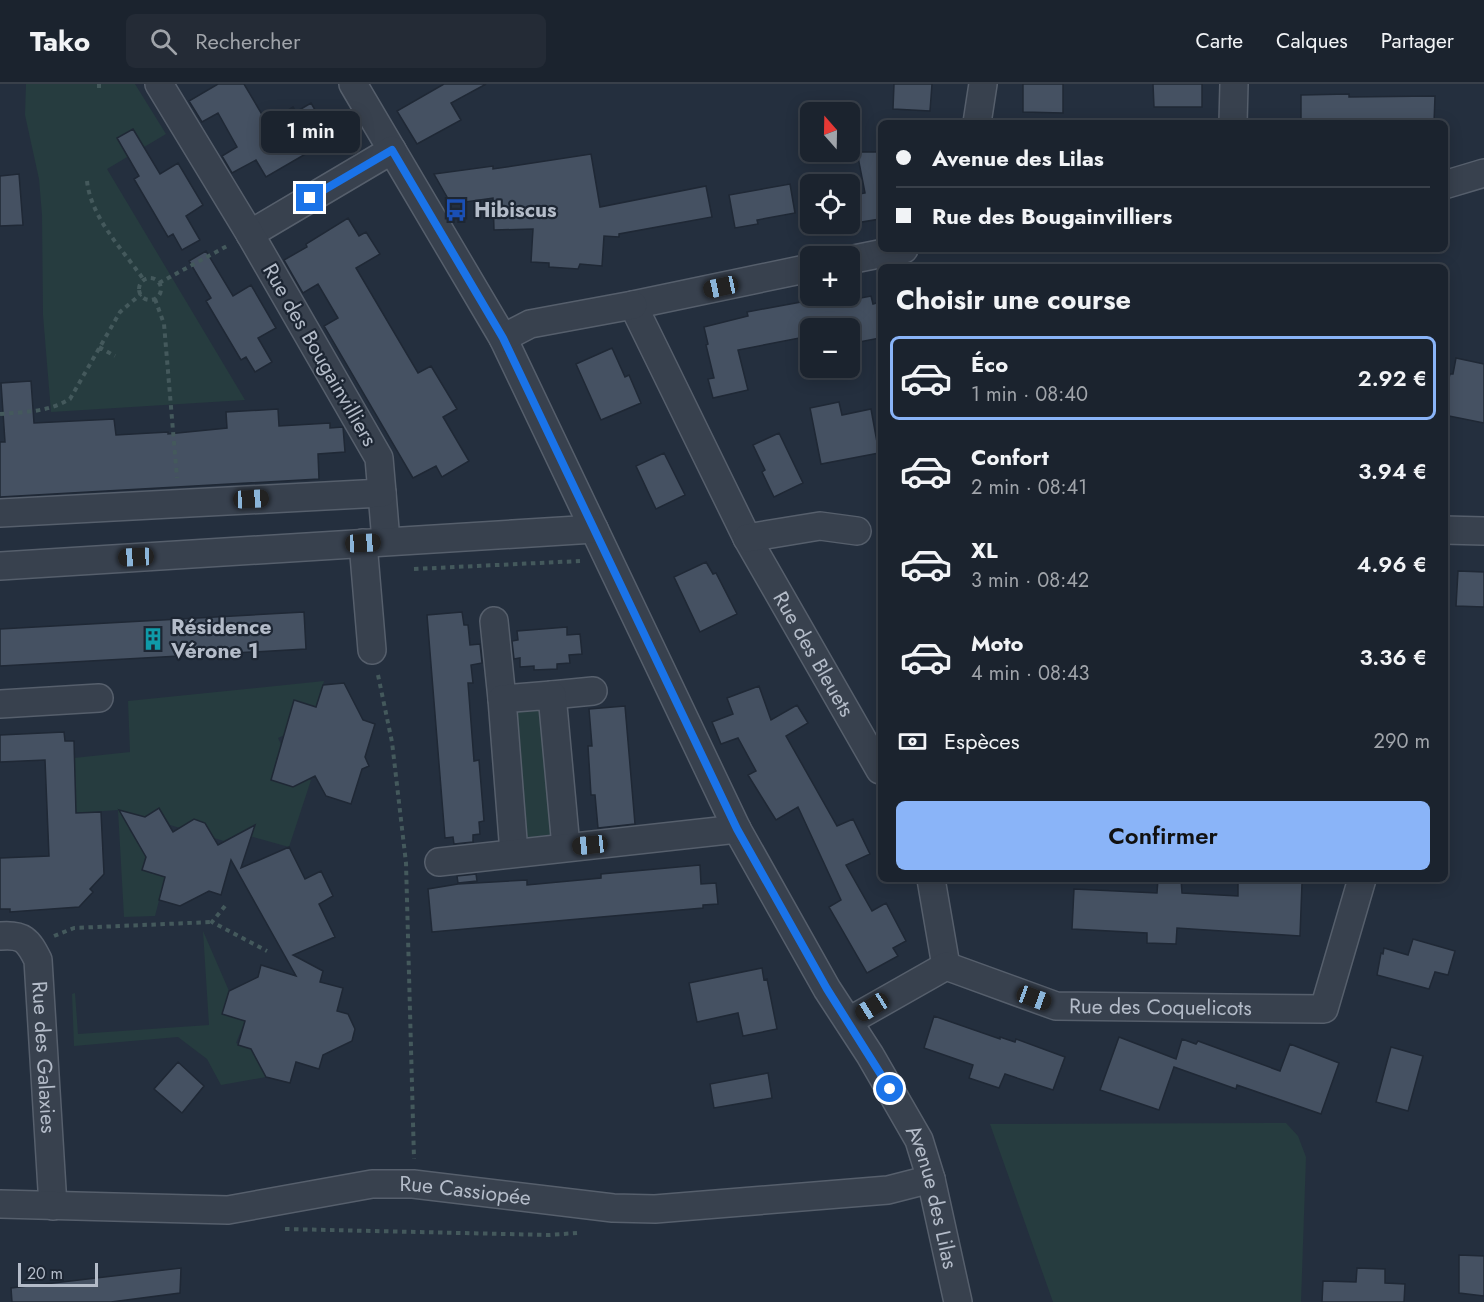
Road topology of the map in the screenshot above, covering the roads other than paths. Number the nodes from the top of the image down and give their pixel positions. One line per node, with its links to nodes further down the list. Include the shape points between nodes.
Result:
1 (159, 84): 10 (street, Rue des Bougainvilliers)
2 (353, 84): 7 (street, Avenue des Lilas)
3 (982, 84): 5 (street)
4 (1234, 84): 6 (street)
5 (977, 120)
6 (1233, 120)
7 (392, 150): 10 (street); 15 (street, Avenue des Lilas)
8 (1484, 173): 9 (street)
9 (1448, 184)
10 (250, 234): 16 (street, Rue des Bougainvilliers, via 379,458)
11 (889, 252): 12 (street)
12 (860, 258)
13 (800, 270): 14 (street)
14 (633, 305): 15 (street, via 530,324); 22 (street, Rue des Bleuets)
15 (503, 338): 18 (street, Avenue des Lilas)
16 (382, 493): 17 (street); 23 (street, Rue des Bougainvilliers)
17 (0, 513)
18 (594, 529): 23 (street); 33 (street, Avenue des Lilas)
19 (1448, 530): 21 (street)
20 (857, 531): 22 (street, via 820,526)
21 (1484, 531)
22 (747, 538): 32 (street, Rue des Bleuets)
23 (374, 542): 24 (street); 26 (street, Rue des Bougainvilliers)
24 (0, 566)
25 (494, 621): 30 (street)
26 (372, 650)
27 (593, 691): 28 (street)
28 (552, 695): 30 (street); 34 (street)
29 (99, 698): 31 (street)
30 (502, 699): 35 (street)
31 (0, 704)
32 (878, 767)
33 (737, 829): 34 (street); 41 (street, Avenue des Lilas)
34 (566, 847): 35 (street)
35 (514, 853): 36 (street)
36 (439, 862)
37 (932, 882): 40 (street)
38 (1361, 882): 40 (street, Rue des Coquelicots, via 1324,1009 1056,1006)
39 (0, 936): 44 (street, Rue des Galaxies, via 15,935 31,944 38,960)
40 (946, 966): 41 (street)
41 (849, 1021): 42 (street, Avenue des Lilas, via 919,1140)
42 (931, 1179): 44 (street, Rue Cassiopée, via 888,1190 655,1209 613,1208 413,1184 372,1184 228,1210); 45 (street, Avenue des Lilas)
43 (0, 1204): 44 (street, Rue Cassiopée)
44 (52, 1206)
45 (957, 1302)

